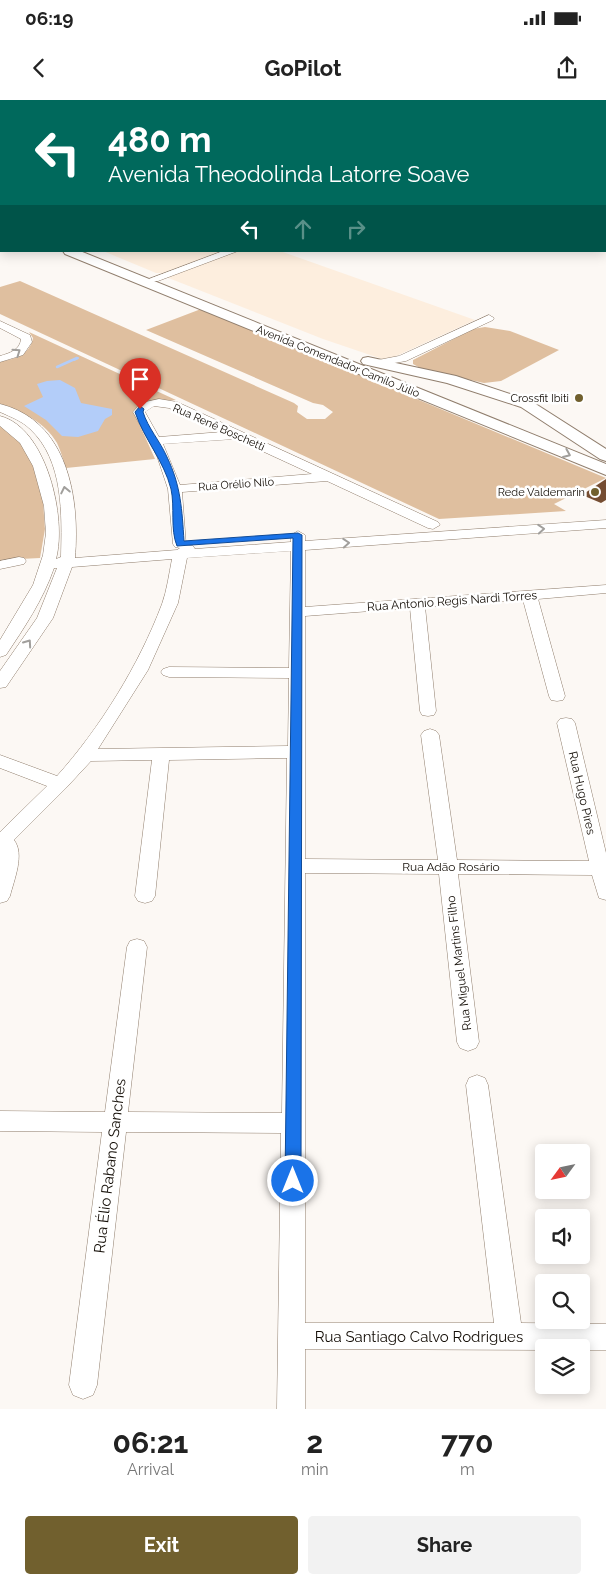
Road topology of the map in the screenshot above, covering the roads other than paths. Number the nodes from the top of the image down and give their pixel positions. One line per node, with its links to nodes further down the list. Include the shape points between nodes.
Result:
1 (71, 252): 12 (main road, Avenida Comendador Camilo Júlio)
2 (89, 252): 4 (main road, Avenida Comendador Camilo Júlio)
3 (230, 252): 4 (street)
4 (154, 279): 10 (main road, Avenida Comendador Camilo Júlio, via 331,349 376,363)
5 (489, 318): 10 (street)
6 (0, 324): 7 (street)
7 (26, 337): 8 (street); 9 (street, one-way to 7, via 9,358 25,347)
8 (9, 339)
9 (0, 359)
10 (405, 365): 11 (main road, Avenida Comendador Camilo Júlio)
11 (451, 379): 12 (main road, via 470,388 476,396 464,402); 14 (main road, Avenida Comendador Camilo Júlio, via 507,396)
12 (432, 399): 17 (main road, Avenida Comendador Camilo Júlio)
13 (0, 408): 36 (street, one-way to 13, via 66,488 53,452 34,426)
14 (537, 412): 17 (main road, via 508,405 492,406 486,411 490,419); 19 (main road, Avenida Comendador Camilo Júlio)
15 (0, 420): 32 (street, via 30,444 44,478 52,512)
16 (230, 434): 18 (street); 18 (street, Rua Renê Boschetti, via 173,405 152,403 139,412); 21 (street, Rua Renê Boschetti)
17 (529, 438): 20 (main road, Avenida Comendador Camilo Júlio, one-way to 20)
18 (154, 441): 24 (street, Rua Renê Boschetti)
19 (606, 456)
20 (606, 470)
21 (314, 471): 22 (street, Rua Renê Boschetti); 23 (street, Rua Orélio Nilo)
22 (327, 477): 23 (street, Rua Orélio Nilo); 25 (street, Rua Renê Boschetti)
23 (297, 480): 24 (street, Rua Orélio Nilo)
24 (175, 489): 35 (street, Rua Renê Boschetti)
25 (400, 510): 28 (street, Rua Renê Boschetti); 30 (street, via 404,521)
26 (606, 512): 29 (street)
27 (606, 524): 29 (street, one-way to 27)
28 (433, 525): 30 (street); 31 (street)
29 (492, 526): 31 (street)
30 (397, 528): 33 (street)
31 (476, 528): 33 (street, one-way to 31)
32 (52, 539): 36 (street); 40 (street)
33 (298, 541): 35 (street); 35 (street, via 202,543); 45 (street)
34 (162, 546): 35 (street); 36 (street); 38 (street, via 87,555)
35 (180, 549): 38 (street); 56 (street, Rua Renê Boschetti, via 170,603 140,670)
36 (68, 551): 38 (street); 40 (street); 41 (street)
37 (19, 561): 39 (street)
38 (86, 561)
39 (0, 565)
40 (46, 565): 41 (street); 46 (street, via 30,608)
41 (60, 578): 49 (street, one-way to 41, via 45,618)
42 (606, 589): 43 (street, Rua Antonio Regis Nardi Torres)
43 (529, 595): 44 (street, Rua Antonio Regis Nardi Torres); 50 (street)
44 (417, 604): 45 (street, Rua Antonio Regis Nardi Torres); 51 (street)
45 (298, 612): 48 (street)
46 (0, 652)
47 (169, 672): 48 (street)
48 (297, 673): 54 (street)
49 (0, 683)
50 (557, 696)
51 (428, 712)
52 (566, 723): 62 (street, Rua Hugo Pires)
53 (430, 735): 61 (street, Rua Miguel Martins Filho)
54 (296, 752): 55 (street); 60 (street)
55 (161, 754): 56 (street); 65 (street)
56 (86, 755): 58 (street, Rua Renê Boschetti)
57 (0, 761): 58 (street)
58 (60, 784): 59 (street, Rua Renê Boschetti)
59 (2, 841): 63 (street, via 9,846 10,854)
60 (295, 866): 61 (street, Rua Adão Rosário); 71 (street)
61 (448, 867): 62 (street, Rua Adão Rosário); 67 (street, Rua Miguel Martins Filho)
62 (603, 868): 64 (street, Rua Hugo Pires)
63 (0, 892)
64 (606, 893)
65 (145, 896)
66 (137, 947): 70 (street, Rua Élio Rabano Sanches)
67 (468, 1042)
68 (477, 1085): 73 (street)
69 (0, 1121): 70 (street)
70 (116, 1122): 71 (street); 75 (street, Rua Élio Rabano Sanches)
71 (293, 1123): 72 (street)
72 (291, 1336): 73 (street, Rua Santiago Calvo Rodrigues); 76 (street)
73 (510, 1337): 74 (street, Rua Santiago Calvo Rodrigues)
74 (606, 1337)
75 (83, 1385)
76 (291, 1409)

